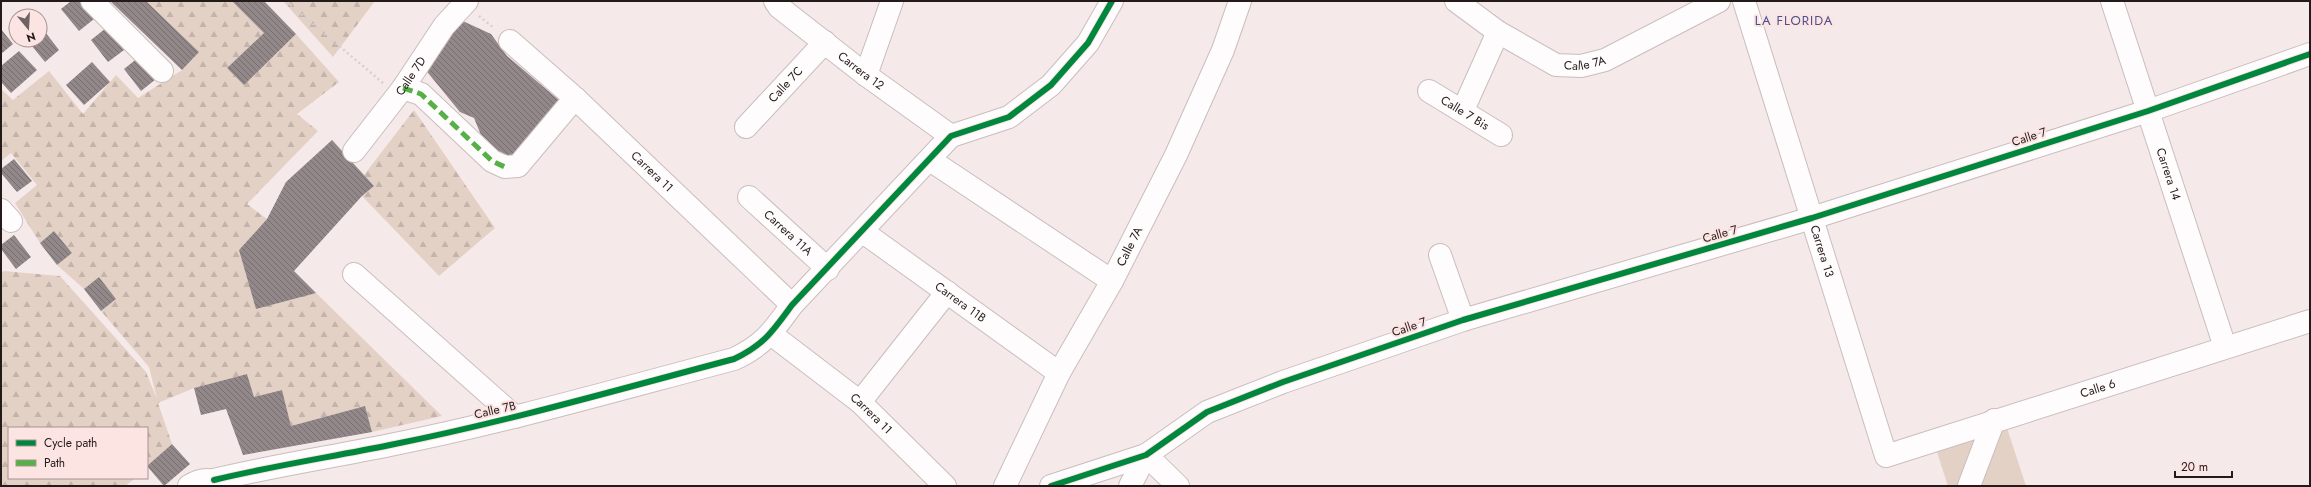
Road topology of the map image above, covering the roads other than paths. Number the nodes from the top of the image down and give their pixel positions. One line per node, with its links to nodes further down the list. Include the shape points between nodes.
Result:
1 (92, 1): 15 (street)
2 (775, 1): 13 (street, Carrera 12)
3 (892, 1): 16 (street)
4 (1112, 1): 24 (street, via 1088,43 1051,85 1009,117)
5 (1240, 1): 33 (street, Calle 7A, via 1224,50 1176,155)
6 (1456, 1): 11 (street, Calle 7A)
7 (1719, 1): 11 (street, Calle 7A, via 1605,60 1581,66 1556,65)
8 (1744, 1): 28 (street, Carrera 13)
9 (2112, 1): 21 (street, Carrera 14)
10 (465, 2): 18 (street, Calle 7D, via 444,26)
11 (1498, 32): 20 (street)
12 (510, 41): 19 (street, Carrera 11)
13 (825, 42): 16 (street, Carrera 12); 22 (street, Calle 7C)
14 (2310, 54): 21 (street, Calle 7)
15 (162, 71)
16 (866, 75): 24 (street, Carrera 12)
17 (1429, 90): 20 (street, Calle 7 Bis)
18 (400, 92): 19 (street, via 421,94 492,161 505,167 518,166); 25 (street, Calle 7D)
19 (576, 98): 35 (street, Carrera 11)
20 (1463, 110): 23 (street, Calle 7 Bis)
21 (2148, 111): 28 (street, Calle 7); 39 (street, Carrera 14)
22 (746, 127)
23 (1501, 134)
24 (951, 136): 26 (street, Calle 7B)
25 (354, 152)
26 (930, 160): 29 (street, Calle 7B); 33 (street)
27 (749, 197): 31 (street, Carrera 11A)
28 (1812, 218): 36 (street, Calle 7); 45 (street, Carrera 13)
29 (863, 232): 31 (street, Calle 7B); 34 (street, Carrera 11B)
30 (1440, 255): 36 (street)
31 (828, 269): 35 (street, Calle 7B)
32 (354, 274): 42 (street)
33 (1112, 281): 40 (street, Calle 7A)
34 (947, 292): 40 (street, Carrera 11B); 41 (street)
35 (792, 305): 38 (street, Calle 7B)
36 (1463, 320): 44 (street, Calle 7, via 1284,382 1207,412)
37 (2310, 321): 39 (street, Calle 6)
38 (771, 334): 41 (street, Carrera 11); 42 (street, Calle 7B, via 754,349 734,359)
39 (2225, 347): 43 (street, Calle 6)
40 (1058, 373): 51 (street, Calle 7A)
41 (860, 402): 50 (street, Carrera 11)
42 (515, 417): 46 (street, Calle 7B, via 390,445)
43 (1994, 420): 45 (street, Calle 6); 55 (street)
44 (1146, 455): 52 (street); 53 (street); 54 (street)
45 (1886, 456)
46 (272, 466): 47 (street, Calle 7B); 49 (street)
47 (220, 483): 48 (street, Calle 7B, via 204,479)
48 (188, 486)
49 (259, 486)
50 (945, 486)
51 (1005, 486)
52 (1051, 486)
53 (1130, 486)
54 (1178, 486)
55 (1969, 486)

